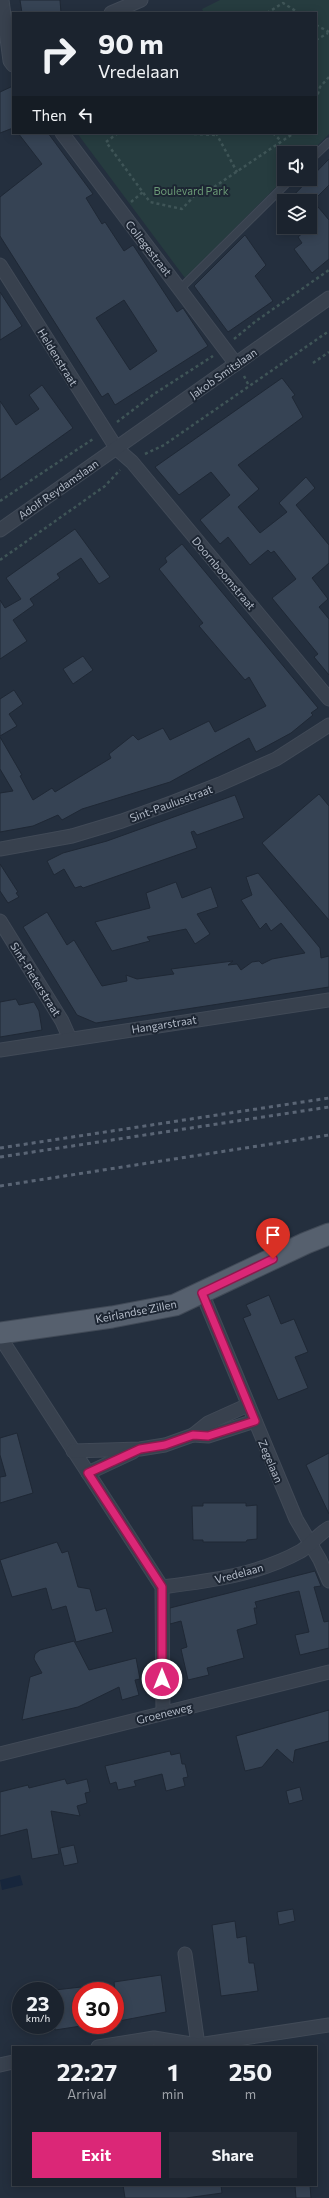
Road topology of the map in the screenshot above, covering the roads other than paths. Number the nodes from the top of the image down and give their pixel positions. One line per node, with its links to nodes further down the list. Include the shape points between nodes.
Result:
1 (2, 0): 4 (street)
2 (141, 0): 3 (street)
3 (113, 12)
4 (9, 63)
5 (63, 134): 10 (street, Collegestraat)
6 (329, 142): 7 (lane)
7 (317, 153)
8 (284, 186): 10 (lane)
9 (0, 265): 13 (street, Heldenstraat)
10 (180, 289): 12 (street, Collegestraat)
11 (329, 298): 12 (street, Jakob Smitslaan)
12 (236, 364): 13 (street, Jakob Smitslaan)
13 (117, 449): 14 (street, Adolf Reydamslaan); 15 (street, Doornboomstraat, via 132,462)
14 (0, 530)
15 (329, 699)
16 (329, 725): 17 (street, Sint-Paulusstraat, via 276,759 206,790 122,821 72,836)
17 (0, 849)
18 (0, 921): 20 (street, Sint-Pieterstraat, via 62,1021)
19 (329, 1000): 20 (street, Hangarstraat)
20 (70, 1039): 21 (street, Hangarstraat)
21 (0, 1050)
22 (329, 1234): 23 (main road, Keirlandse Zillen)
23 (202, 1293): 24 (main road, Keirlandse Zillen, via 175,1305 148,1311); 26 (street, Zegelaan)
24 (0, 1333)
25 (0, 1337): 30 (street)
26 (248, 1405): 27 (street, Zegelaan); 28 (street, via 208,1423)
27 (255, 1421): 28 (street, via 208,1436); 33 (street, Zegelaan, via 296,1519)
28 (193, 1435): 29 (street, via 165,1445)
29 (140, 1449): 30 (street); 31 (street)
30 (73, 1451): 31 (street)
31 (88, 1473): 35 (street)
32 (329, 1528): 33 (street, Vredelaan, via 321,1532)
33 (311, 1543): 34 (street, Zegelaan); 35 (street, Vredelaan, via 302,1551 255,1570 210,1581)
34 (329, 1581)
35 (162, 1587): 37 (street)
36 (329, 1672): 37 (street, Groeneweg)
37 (163, 1713): 38 (street, Groeneweg)
38 (0, 1754)
39 (185, 1954): 43 (street)
40 (329, 2025): 43 (street)
41 (154, 2043): 42 (street); 43 (street)
42 (112, 2046)
43 (198, 2046)
44 (12, 2062): 45 (street)
45 (0, 2065)

